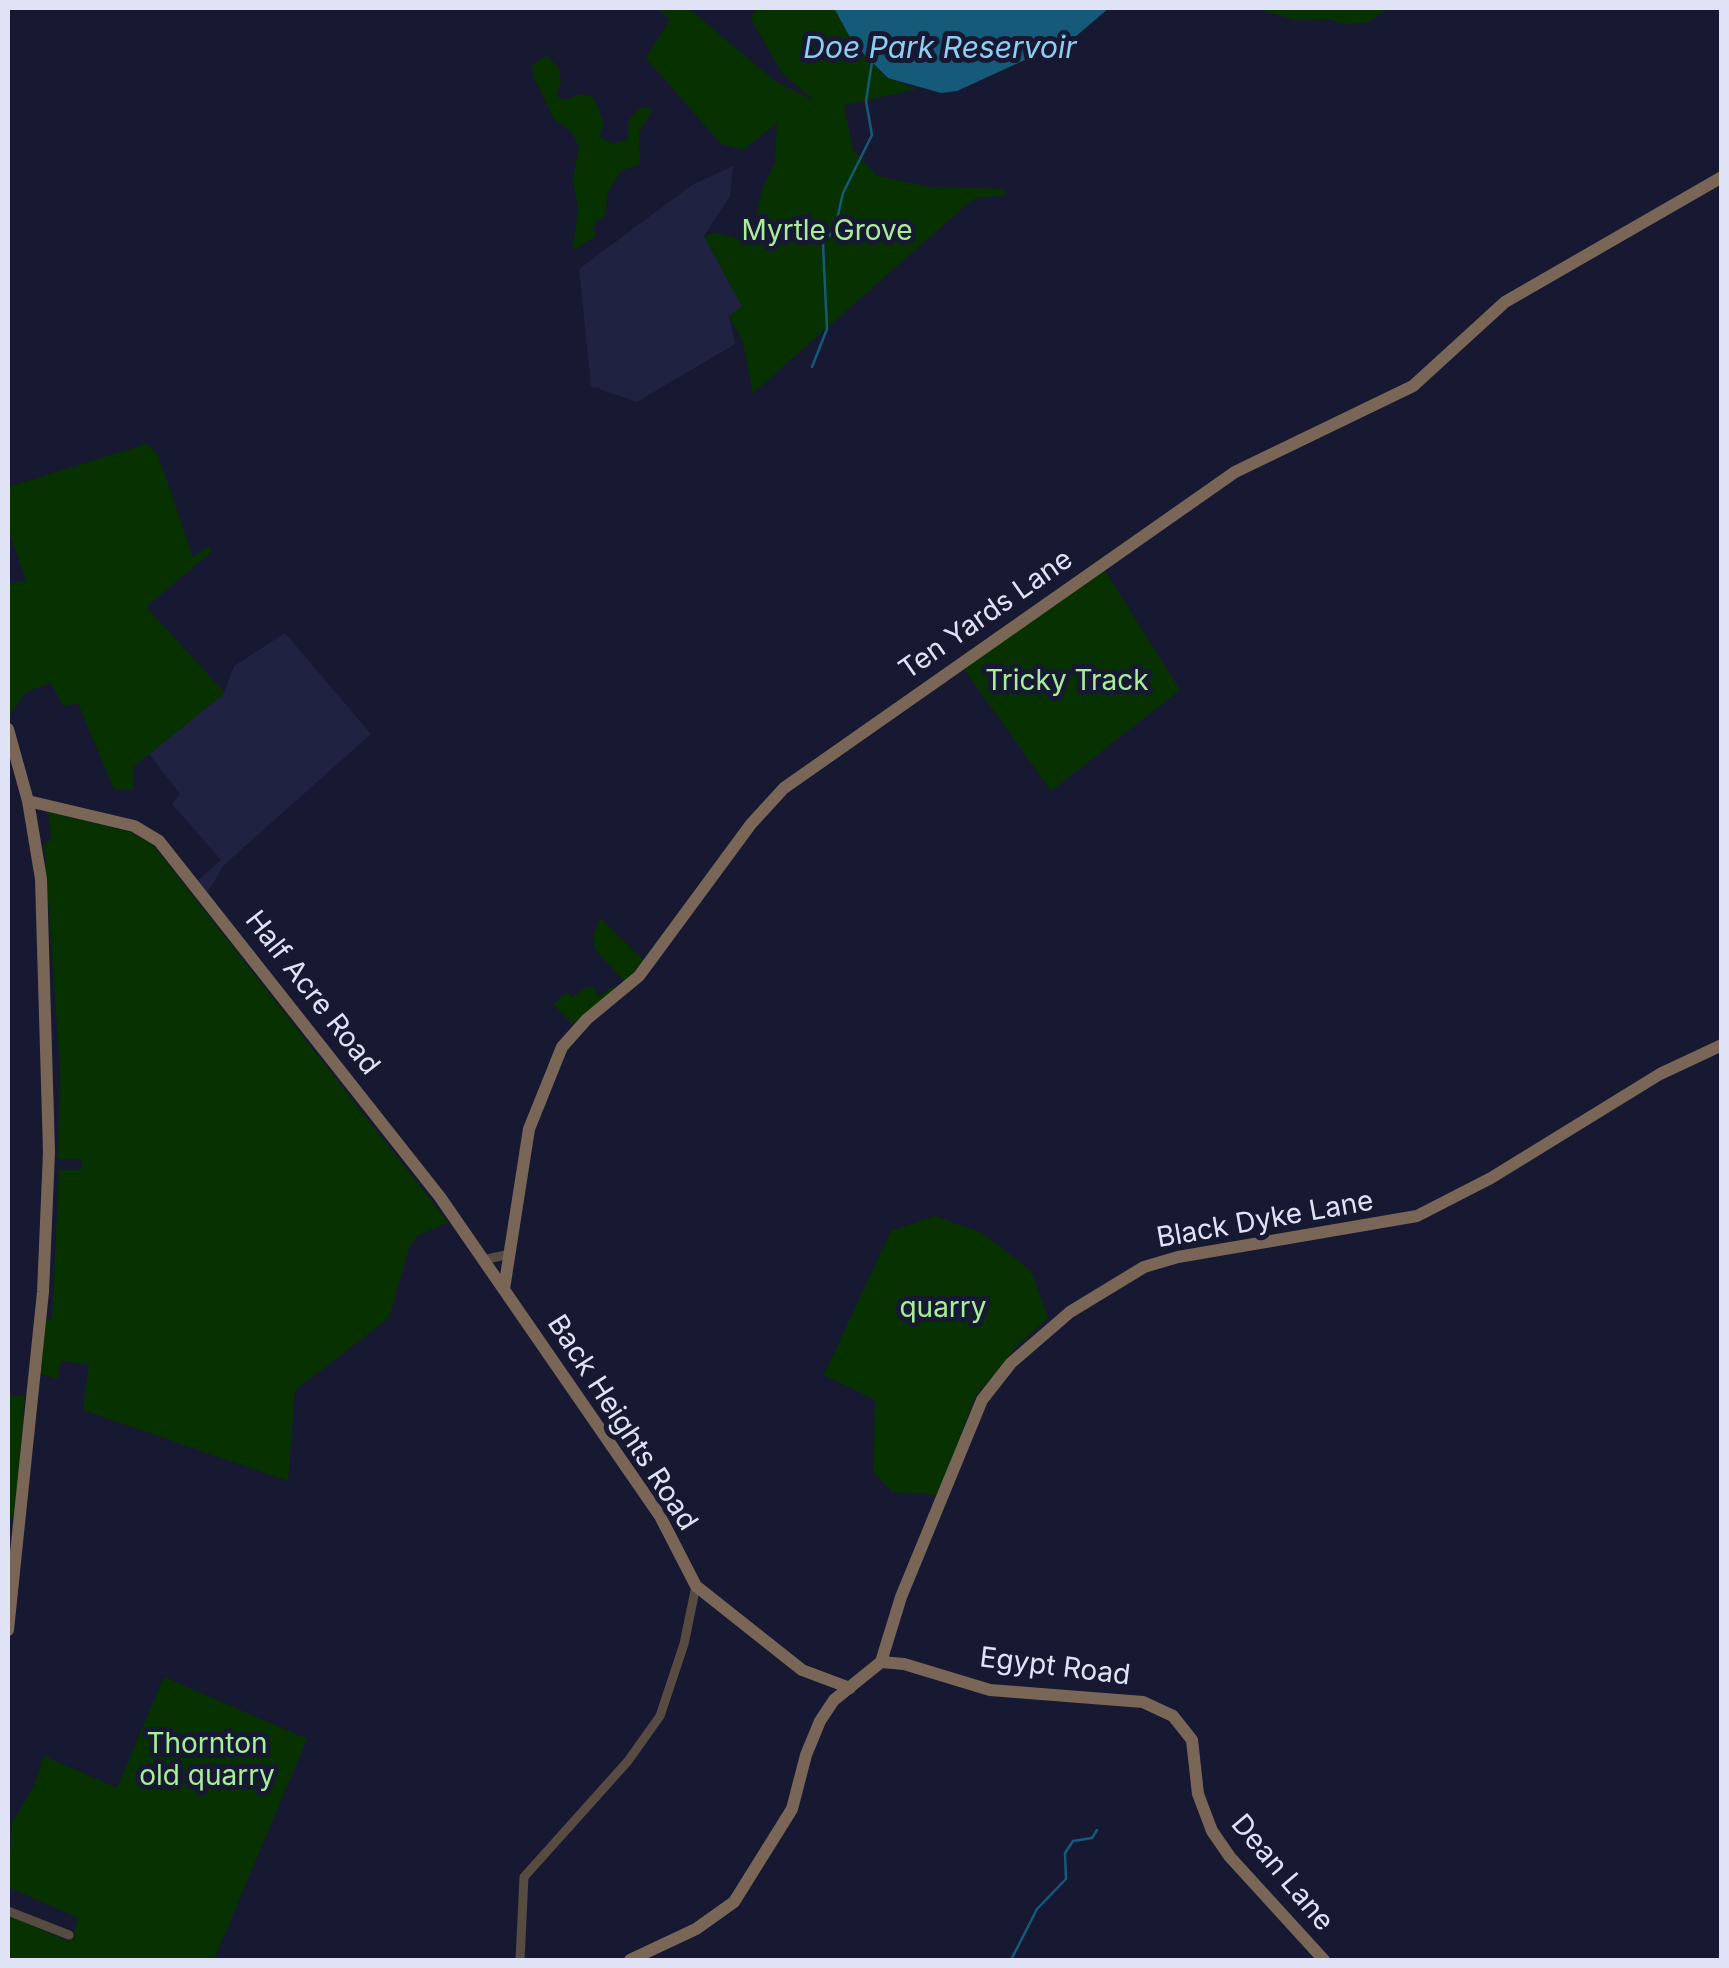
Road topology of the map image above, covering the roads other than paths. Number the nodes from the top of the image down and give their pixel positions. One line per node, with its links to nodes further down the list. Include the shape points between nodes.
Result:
1 (1722, 176): 5 (street, Ten Yards Lane, via 1505,302 1413,386 1236,472 784,788 640,976 562,1047 529,1129)
2 (8, 728): 3 (street)
3 (28, 801): 6 (street, Half Acre Road, via 134,826 159,841 347,1076); 9 (street, via 44,924 50,1152 43,1292)
4 (1722, 1045): 10 (street, Black Dyke Lane, via 1660,1074 1428,1211 1378,1226 1178,1257 1144,1268 1070,1312 1011,1363 982,1400)
5 (506, 1255): 6 (street); 7 (street, Ten Yards Lane)
6 (482, 1260): 7 (street, Half Acre Road)
7 (504, 1289): 8 (street, Back Heights Road, via 660,1516)
8 (696, 1586): 11 (street, via 802,1670); 15 (street, via 660,1716 628,1762 524,1877)
9 (8, 1630)
10 (881, 1662): 11 (street); 12 (street, Egypt Road, via 990,1690 1159,1706 1183,1726)
11 (850, 1688): 16 (street, via 820,1722 792,1809 734,1902 696,1930)
12 (1196, 1756): 17 (street, Dean Lane, via 1198,1794 1212,1831)
13 (8, 1911): 14 (street)
14 (69, 1936)
15 (520, 1960)
16 (630, 1960)
17 (1324, 1960)

